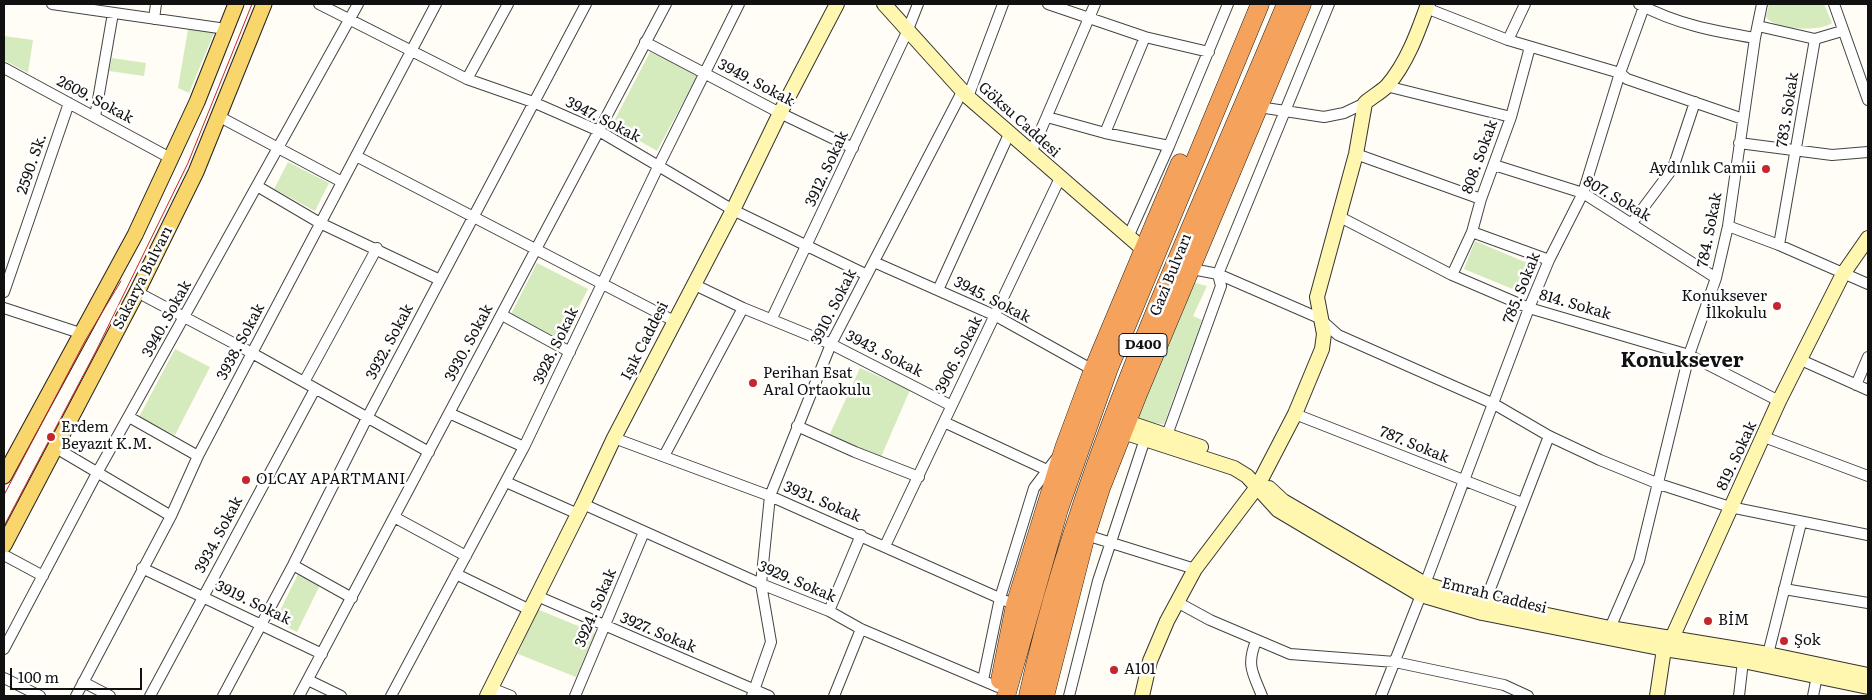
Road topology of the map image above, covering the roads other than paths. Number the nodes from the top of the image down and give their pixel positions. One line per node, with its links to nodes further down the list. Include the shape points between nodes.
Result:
1 (52, 4): 28 (street)
2 (156, 4): 32 (street)
3 (236, 4): 35 (main road, Sakarya Bulvarı)
4 (264, 4): 61 (main road, Sakarya Bulvarı)
5 (319, 4): 33 (street, 3947. Sokak)
6 (358, 4): 33 (street, 3940. Sokak)
7 (436, 4): 44 (street, 3938. Sokak)
8 (508, 4): 50 (street)
9 (586, 4): 54 (street, 3932. Sokak)
10 (666, 4): 42 (street, 3930. Sokak)
11 (739, 4): 48 (street, 3928. Sokak)
12 (837, 4): 60 (street, Işık Caddesi)
13 (884, 4): 37 (street, Göksu Caddesi)
14 (918, 4): 37 (street, 3912. Sokak)
15 (1003, 4): 52 (street, 3910. Sokak)
16 (1048, 4): 31 (street)
17 (1095, 4): 31 (street)
18 (1228, 4): 45 (street)
19 (1248, 4): 99 (highway)
20 (1260, 4): 216 (highway, Gazi Bulvarı / D400, via 1109,368)
21 (1286, 4): 231 (highway, Gazi Bulvarı / D400, via 1111,426 1074,528)
22 (1302, 4): 58 (highway)
23 (1329, 4): 59 (street)
24 (1525, 4): 41 (street)
25 (1762, 4): 34 (street, 784. Sokak)
26 (1834, 4): 36 (street)
27 (1642, 5): 39 (street, via 1669,19 1705,30); 49 (street, 785. Sokak)
28 (83, 6): 30 (street)
29 (1427, 6): 41 (street); 51 (street, via 1412,46)
30 (113, 13): 32 (street); 64 (street)
31 (1089, 17): 38 (street); 62 (street)
32 (154, 19): 35 (street)
33 (350, 19): 44 (street, 3947. Sokak); 71 (street, 3940. Sokak)
34 (1758, 26): 39 (street, 784. Sokak); 40 (street)
35 (226, 29): 78 (main road, Sakarya Bulvarı)
36 (1842, 31): 40 (street); 47 (street)
37 (908, 32): 52 (street, Göksu Caddesi); 72 (street, 3912. Sokak)
38 (1145, 37): 45 (street); 68 (street)
39 (1755, 38): 65 (street, 784. Sokak)
40 (1815, 39): 73 (street, 783. Sokak)
41 (1508, 40): 43 (street)
42 (645, 42): 48 (street, 3949. Sokak); 66 (street, 3930. Sokak)
43 (1530, 47): 49 (street); 63 (street, 808. Sokak)
44 (412, 50): 50 (street, 3947. Sokak); 77 (street, 3938. Sokak)
45 (1209, 52): 70 (street)
46 (4, 68): 56 (street, 2609. Sokak)
47 (1864, 70): 53 (street)
48 (705, 73): 60 (street, 3949. Sokak); 80 (street, 3928. Sokak)
49 (1620, 74): 55 (street); 84 (street, 785. Sokak)
50 (467, 79): 54 (street, 3947. Sokak)
51 (1386, 86): 57 (street); 63 (street)
52 (965, 93): 67 (street, Göksu Caddesi); 101 (street, 3910. Sokak)
53 (1868, 100)
54 (532, 102): 66 (street, 3947. Sokak); 88 (street, 3932. Sokak)
55 (1695, 102): 65 (street); 90 (street, via 1673,168)
56 (69, 103): 64 (street, 2609. Sokak); 113 (street, 2590. Sk.)
57 (1365, 103): 59 (street, via 1324,118); 76 (street)
58 (1258, 107): 59 (street); 102 (highway)
59 (1284, 112): 103 (street)
60 (780, 113): 72 (street, 3949. Sokak); 86 (street, Işık Caddesi)
61 (220, 117): 71 (street); 114 (main road, Sakarya Bulvarı)
62 (1047, 117): 68 (street); 75 (street)
63 (1511, 117): 79 (street, 808. Sokak)
64 (95, 118): 78 (street, 2609. Sokak)
65 (1743, 119): 69 (street, 784. Sokak)
66 (598, 131): 80 (street, 3947. Sokak); 98 (street, 3930. Sokak)
67 (1010, 132): 75 (street, Göksu Caddesi); 112 (street)
68 (1105, 133): 70 (street)
69 (1739, 144): 73 (street); 91 (street, 784. Sokak)
70 (1169, 146): 93 (street)
71 (278, 148): 82 (street); 83 (street, 3940. Sokak)
72 (853, 148): 95 (street, 3912. Sokak)
73 (1797, 149): 74 (street, via 1832,155); 96 (street, 783. Sokak)
74 (1868, 152)
75 (1031, 153): 81 (street, Göksu Caddesi)
76 (1356, 154): 85 (street); 87 (street)
77 (356, 156): 82 (street, 3938. Sokak); 88 (street)
78 (172, 159): 124 (main road, Sakarya Bulvarı)
79 (1494, 165): 84 (street, 807. Sokak); 85 (street, 808. Sokak)
80 (658, 167): 86 (street, 3947. Sokak); 109 (street, 3928. Sokak)
81 (1060, 178): 93 (street, Göksu Caddesi); 119 (street, 3906. Sokak)
82 (342, 182): 89 (street, 3938. Sokak)
83 (258, 186): 89 (street); 120 (street, 3940. Sokak)
84 (1583, 194): 90 (street, 807. Sokak); 100 (street, 785. Sokak)
85 (1480, 199): 92 (street, 808. Sokak)
86 (733, 210): 95 (street, 3947. Sokak); 110 (street, Işık Caddesi)
87 (1340, 217): 106 (street, 814. Sokak); 122 (street, via 1317,297)
88 (472, 218): 98 (street); 108 (street, 3932. Sokak)
89 (320, 223): 97 (street); 126 (street, 3938. Sokak)
90 (1632, 223): 107 (street, 807. Sokak)
91 (1728, 226): 96 (street); 107 (street, 784. Sokak)
92 (1472, 232): 100 (street); 106 (street, 808. Sokak)
93 (1129, 235): 99 (street, Göksu Caddesi)
94 (1868, 238): 104 (street, 819. Sokak)
95 (807, 245): 105 (street, 3947. Sokak); 121 (street, 3912. Sokak)
96 (1779, 245): 104 (street)
97 (377, 248): 108 (street); 132 (street)
98 (536, 249): 109 (street); 118 (street, 3930. Sokak)
99 (1143, 249): 131 (highway)
100 (1549, 260): 117 (street, 785. Sokak)
101 (874, 262): 105 (street, 3910. Sokak); 112 (street, 3945. Sokak)
102 (1192, 269): 103 (street); 145 (highway)
103 (1218, 274): 122 (street); 146 (street, via 1220,286)
104 (1843, 274): 111 (street); 130 (street, 819. Sokak)
105 (867, 275): 125 (street, 3910. Sokak)
106 (1452, 275): 117 (street, 814. Sokak)
107 (1716, 278): 128 (street, 784. Sokak)
108 (440, 280): 142 (street, 3932. Sokak)
109 (602, 284): 123 (street); 127 (street, 3928. Sokak)
110 (693, 284): 116 (street, 3943. Sokak); 123 (street, Işık Caddesi)
111 (1868, 284)
112 (938, 290): 119 (street, 3945. Sokak)
113 (4, 292)
114 (137, 292): 120 (street); 152 (main road, Sakarya Bulvarı)
115 (4, 308): 124 (street)
116 (743, 308): 121 (street, 3943. Sokak); 156 (street)
117 (1529, 308): 128 (street, 814. Sokak); 137 (street, 785. Sokak)
118 (502, 315): 127 (street); 139 (street, 3930. Sokak)
119 (996, 316): 131 (street, 3945. Sokak); 138 (street, 3906. Sokak)
120 (184, 318): 126 (street); 141 (street, 3940. Sokak)
121 (772, 318): 125 (street, 3943. Sokak)
122 (1319, 318): 137 (street, via 1338,335); 140 (street, via 1324,334 1322,349)
123 (674, 321): 149 (street, Işık Caddesi)
124 (83, 334): 159 (main road, Sakarya Bulvarı)
125 (832, 344): 138 (street, 3943. Sokak); 144 (street, 3910. Sokak)
126 (252, 352): 132 (street); 155 (street, 3938. Sokak)
127 (570, 352): 151 (street, 3928. Sokak)
128 (1689, 355): 136 (street, 814. Sokak); 165 (street, 784. Sokak)
129 (1868, 357): 133 (street)
130 (1801, 360): 133 (street); 136 (street, 819. Sokak)
131 (1093, 370): 153 (highway)
132 (304, 382): 134 (street)
133 (1856, 385): 135 (street)
134 (314, 389): 142 (street); 190 (street, 3934. Sokak)
135 (1868, 390)
136 (1779, 400): 148 (street, 819. Sokak)
137 (1494, 404): 147 (street); 162 (street, 785. Sokak)
138 (950, 405): 143 (street, 3906. Sokak)
139 (449, 413): 151 (street); 154 (street, 3930. Sokak)
140 (1295, 414): 162 (street, 787. Sokak); 164 (street)
141 (129, 417): 155 (street); 158 (street, 3940. Sokak)
142 (367, 418): 154 (street); 182 (street, 3932. Sokak)
143 (944, 422): 157 (street); 161 (street, 3906. Sokak)
144 (797, 426): 161 (street); 166 (street, 3910. Sokak)
145 (1125, 427): 146 (street, Emrah Caddesi); 150 (street, Emrah Caddesi); 175 (highway)
146 (1168, 435): 164 (street, Emrah Caddesi, via 1239,460)
147 (1549, 436): 165 (street); 167 (street)
148 (1764, 437): 160 (street); 168 (street, 819. Sokak)
149 (614, 438): 156 (street, 3931. Sokak); 169 (street, Işık Caddesi)
150 (1145, 438): 164 (street, Emrah Caddesi, via 1234,468); 177 (street)
151 (524, 447): 163 (street, 3928. Sokak)
152 (56, 448): 158 (street); 178 (main road, Sakarya Bulvarı)
153 (1064, 448): 157 (street); 193 (highway)
154 (429, 452): 171 (street, 3930. Sokak)
155 (198, 456): 170 (street, 3938. Sokak)
156 (664, 456): 166 (street, 3931. Sokak)
157 (1047, 470): 193 (street, via 1034,488)
158 (97, 473): 170 (street); 186 (street, 3940. Sokak)
159 (4, 475)
160 (1868, 476)
161 (919, 477): 179 (street, 3906. Sokak)
162 (1463, 481): 167 (street, 787. Sokak); 189 (street, 785. Sokak)
163 (506, 482): 169 (street, 3929. Sokak); 181 (street, 3928. Sokak)
164 (1259, 483): 184 (street); 189 (street, Emrah Caddesi)
165 (1659, 484): 168 (street); 201 (street, 784. Sokak, via 1639,561)
166 (770, 496): 174 (street, 3931. Sokak); 187 (street, 3910. Sokak)
167 (1522, 503): 195 (street)
168 (1730, 507): 172 (street); 204 (street, 819. Sokak)
169 (581, 509): 173 (street, 3929. Sokak); 191 (street, Işık Caddesi)
170 (171, 516): 183 (street, 3938. Sokak)
171 (394, 517): 181 (street); 192 (street, 3930. Sokak)
172 (1801, 523): 176 (street); 188 (street)
173 (644, 532): 187 (street, 3929. Sokak); 200 (street, 3924. Sokak)
174 (861, 535): 179 (street, 3931. Sokak); 198 (street)
175 (1086, 535): 177 (street); 232 (highway)
176 (1868, 535)
177 (1110, 542): 184 (street); 233 (street)
178 (4, 544)
179 (885, 546): 193 (street, 3931. Sokak)
180 (4, 555): 186 (street)
181 (466, 556): 185 (street, 3928. Sokak)
182 (293, 565): 192 (street); 199 (street, 3932. Sokak)
183 (142, 568): 190 (street, 3919. Sokak); 214 (street, 3938. Sokak)
184 (1195, 569): 194 (street)
185 (456, 574): 197 (street); 226 (street, 3928. Sokak)
186 (43, 576): 205 (street, 3940. Sokak)
187 (762, 584): 198 (street, 3929. Sokak); 218 (street, 3910. Sokak, via 770,642)
188 (1784, 589): 196 (street); 207 (street)
189 (1423, 590): 195 (street, Emrah Caddesi); 204 (street, Emrah Caddesi, via 1482,613); 209 (street, 785. Sokak)
190 (204, 596): 199 (street, 3919. Sokak); 222 (street, 3934. Sokak)
191 (537, 596): 197 (street, Işık Caddesi); 200 (street, 3927. Sokak)
192 (352, 598): 206 (street, 3930. Sokak)
193 (1007, 602): 216 (highway)
194 (1177, 602): 203 (street); 234 (street, via 1150,661)
195 (1485, 602): 201 (street, Emrah Caddesi)
196 (1868, 603)
197 (530, 610): 217 (street, Işık Caddesi)
198 (829, 611): 202 (street, 3929. Sokak)
199 (262, 623): 206 (street, 3919. Sokak); 223 (street, 3932. Sokak)
200 (604, 626): 218 (street, 3927. Sokak); 228 (street, 3924. Sokak)
201 (1610, 628): 204 (street, Emrah Caddesi)
202 (861, 629): 216 (street, 3929. Sokak); 230 (street)
203 (1256, 641): 209 (street, via 1290,654); 235 (street, via 1250,656 1251,668)
204 (1668, 644): 207 (street, Emrah Caddesi); 208 (street, Emrah Caddesi); 238 (street, 819. Sokak)
205 (4, 649)
206 (322, 654): 213 (street, 3930. Sokak)
207 (1768, 654): 210 (street, Emrah Caddesi)
208 (1743, 661): 211 (street, Emrah Caddesi); 239 (street)
209 (1395, 662): 236 (street, 785. Sokak); 237 (street, via 1504,685)
210 (1868, 675)
211 (1817, 676): 215 (street, Emrah Caddesi); 240 (street)
212 (4, 678): 219 (street)
213 (308, 680): 224 (street, 3930. Sokak); 225 (street)
214 (83, 682): 220 (street, 3938. Sokak); 221 (street)
215 (1868, 687)
216 (996, 690)
217 (489, 692): 227 (street)
218 (753, 693): 229 (street, 3927. Sokak)
219 (40, 696)
220 (76, 696)
221 (110, 696)
222 (150, 696)
223 (223, 696)
224 (299, 696)
225 (341, 696)
226 (391, 696)
227 (511, 696)
228 (575, 696)
229 (769, 696)
230 (834, 696)
231 (1028, 696)
232 (1045, 696)
233 (1069, 696)
234 (1142, 696)
235 (1262, 696)
236 (1381, 696)
237 (1528, 696)
238 (1657, 696)
239 (1739, 696)
240 (1813, 696)

